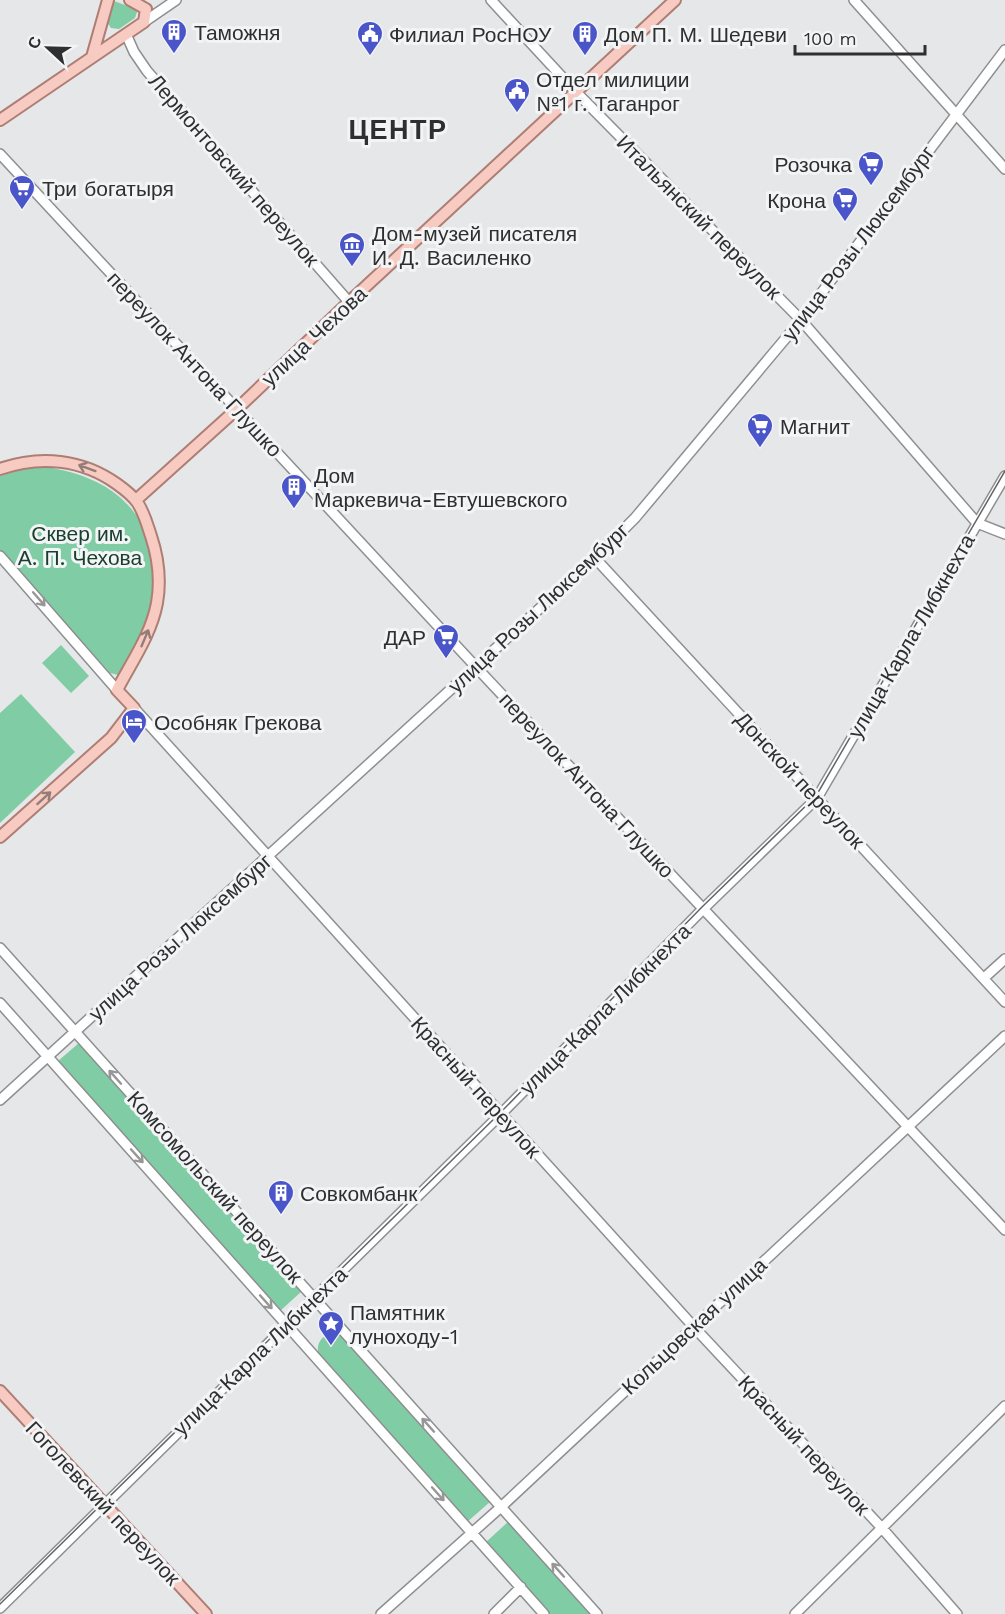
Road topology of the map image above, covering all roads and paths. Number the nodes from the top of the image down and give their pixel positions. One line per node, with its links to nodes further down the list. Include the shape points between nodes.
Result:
1 (108, 0): 10 (main road)
2 (130, 0): 7 (main road)
3 (176, 0): 8 (street)
4 (491, 0): 14 (street, Итальянский переулок)
5 (675, 0): 14 (main road, улица Чехова)
6 (855, 0): 15 (street)
7 (142, 6): 8 (street); 9 (main road, via 147,13)
8 (163, 9): 9 (street)
9 (144, 22): 11 (main road)
10 (101, 28): 11 (main road, via 108,38); 13 (main road)
11 (122, 36): 13 (main road); 19 (street, Лермонтовский переулок, via 147,71)
12 (1005, 50): 15 (street, улица Розы Люксембург)
13 (92, 57): 16 (main road)
14 (576, 92): 19 (main road, улица Чехова); 20 (street, Итальянский переулок)
15 (957, 113): 18 (street); 20 (street, улица Розы Люксембург)
16 (0, 120)
17 (0, 154): 21 (street, переулок Антона Глушко)
18 (1005, 169)
19 (349, 302): 21 (main road, улица Чехова)
20 (801, 320): 25 (street, Итальянский переулок); 28 (street, улица Розы Люксембург, via 634,518)
21 (237, 409): 24 (main road, улица Чехова); 29 (street, переулок Антона Глушко)
22 (0, 469): 24 (main road, one-way to 22, via 108,477 72,463 33,461)
23 (1005, 476): 25 (street, улица Карла Либкнехта)
24 (136, 500): 30 (main road, one-way to 24, via 143,644 157,605 159,586 156,549)
25 (977, 523): 26 (street, Итальянский переулок); 32 (street, улица Карла Либкнехта)
26 (1005, 534)
27 (0, 556): 30 (street, Красный переулок, one-way to 30)
28 (595, 558): 29 (street, улица Розы Люксембург); 32 (street, Донской переулок)
29 (476, 667): 34 (street, улица Розы Люксембург); 35 (street, переулок Антона Глушко)
30 (117, 690): 31 (main road, Красный переулок)
31 (134, 708): 33 (main road, one-way to 31, via 111,738); 34 (street, Красный переулок)
32 (817, 798): 35 (street, улица Карла Либкнехта); 38 (street, Донской переулок)
33 (0, 837)
34 (268, 857): 41 (street, улица Розы Люксембург); 45 (street, Красный переулок)
35 (703, 909): 45 (street, улица Карла Либкнехта); 46 (street, переулок Антона Глушко)
36 (0, 948): 41 (street, Комсомольский переулок)
37 (1005, 959): 38 (street)
38 (984, 978): 39 (street, Донской переулок)
39 (1005, 1002)
40 (0, 1003): 43 (street, Комсомольский переулок)
41 (75, 1032): 43 (street, улица Розы Люксембург); 48 (street, Комсомольский переулок, one-way to 41)
42 (1005, 1036): 46 (street, Кольцовская улица)
43 (48, 1057): 44 (street, улица Розы Люксембург); 49 (street, Комсомольский переулок, one-way to 49)
44 (0, 1100)
45 (501, 1114): 48 (street, улица Карла Либкнехта); 50 (street, Красный переулок)
46 (908, 1127): 47 (street, переулок Антона Глушко); 50 (street, Кольцовская улица)
47 (1005, 1230)
48 (315, 1298): 49 (street, улица Карла Либкнехта); 54 (street, Комсомольский переулок, one-way to 48)
49 (286, 1324): 53 (street, улица Карла Либкнехта); 56 (street, Комсомольский переулок, one-way to 56)
50 (693, 1326): 54 (street, Кольцовская улица); 55 (street, Красный переулок)
51 (0, 1391): 53 (main road, Гоголевский переулок)
52 (1005, 1406): 55 (street)
53 (105, 1505): 58 (street, улица Карла Либкнехта); 59 (main road, Гоголевский переулок)
54 (501, 1507): 56 (street, Кольцовская улица); 63 (street, Комсомольский переулок, one-way to 54)
55 (881, 1527): 64 (street); 65 (street, Красный переулок)
56 (471, 1532): 57 (street, Комсомольский переулок); 60 (street, Кольцовская улица)
57 (521, 1587): 61 (street); 62 (street, Комсомольский переулок)
58 (0, 1608)
59 (206, 1614)
60 (381, 1614)
61 (494, 1614)
62 (544, 1614)
63 (597, 1614)
64 (795, 1614)
65 (957, 1614)

